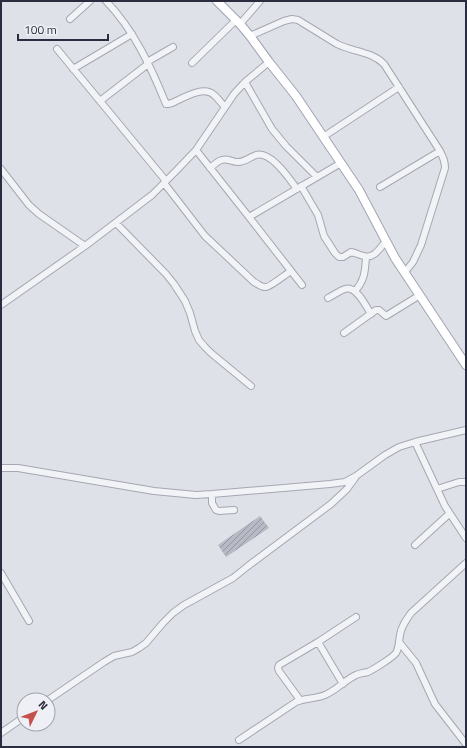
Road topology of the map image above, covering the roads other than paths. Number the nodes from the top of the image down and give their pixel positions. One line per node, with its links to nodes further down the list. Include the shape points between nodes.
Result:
1 (90, 1): 5 (street)
2 (106, 1): 7 (street, via 119,14)
3 (217, 1): 6 (main road)
4 (260, 1): 6 (street)
5 (70, 19)
6 (238, 22): 8 (main road); 13 (street)
7 (132, 34): 12 (street); 14 (street)
8 (250, 36): 11 (main road); 16 (street, via 284,21 298,20 337,44 379,58)
9 (173, 47): 12 (street)
10 (57, 49): 14 (street)
11 (268, 62): 15 (street); 19 (main road, via 296,96)
12 (147, 63): 17 (street); 18 (street, via 166,104 197,92 208,91)
13 (192, 63)
14 (73, 69): 17 (street)
15 (245, 82): 18 (street); 25 (street, via 272,129)
16 (399, 87): 19 (street); 21 (street)
17 (100, 101): 26 (street)
18 (225, 107): 20 (street)
19 (323, 137): 22 (main road)
20 (196, 150): 23 (street); 26 (street)
21 (440, 150): 28 (street); 35 (street, via 445,168 421,245)
22 (341, 163): 25 (street); 31 (main road, via 359,190)
23 (210, 168): 27 (street, via 221,160 239,162 260,154 279,165); 29 (street)
24 (1, 169): 32 (street, via 29,205)
25 (317, 177): 27 (street)
26 (165, 182): 30 (street); 34 (street, via 205,236 254,282 266,288)
27 (299, 187): 29 (street); 33 (street, via 318,215 324,236 335,253 339,257 352,252)
28 (380, 187)
29 (249, 217): 34 (street)
30 (116, 223): 32 (street); 44 (street, via 174,284 190,313 199,340)
31 (386, 241): 33 (street, via 375,254); 35 (main road)
32 (85, 246): 40 (street)
33 (366, 257): 37 (street, via 364,277)
34 (290, 271): 36 (street)
35 (405, 272): 38 (main road)
36 (302, 285)
37 (355, 291): 39 (street, via 346,289); 41 (street)
38 (420, 295): 41 (street, via 386,316 379,310); 43 (main road)
39 (328, 298)
40 (1, 305)
41 (371, 314): 42 (street)
42 (344, 333)
43 (466, 365)
44 (251, 386)
45 (466, 430): 46 (street)
46 (415, 442): 48 (street, via 385,455); 50 (street)
47 (1, 468): 51 (street, via 18,468 154,491)
48 (356, 476): 51 (street, via 345,482 330,484); 63 (street, via 331,504 233,578 173,613 146,643 132,652 114,656)
49 (466, 482): 50 (street)
50 (437, 489): 53 (street)
51 (212, 494): 52 (street, via 212,503 216,510)
52 (234, 510)
53 (449, 514): 54 (street); 55 (street)
54 (466, 538)
55 (415, 545)
56 (466, 563): 61 (street, via 411,613 403,626)
57 (1, 573): 59 (street)
58 (356, 617): 60 (street)
59 (29, 621)
60 (318, 642): 62 (street); 64 (street, via 282,663 278,668)
61 (399, 642): 62 (street, via 396,652 391,657 374,669 357,675); 68 (street, via 416,663 435,704)
62 (343, 684): 64 (street, via 326,695)
63 (56, 695)
64 (300, 700): 67 (street)
65 (16, 723): 66 (street)
66 (1, 733)
67 (239, 740)
68 (466, 744)

